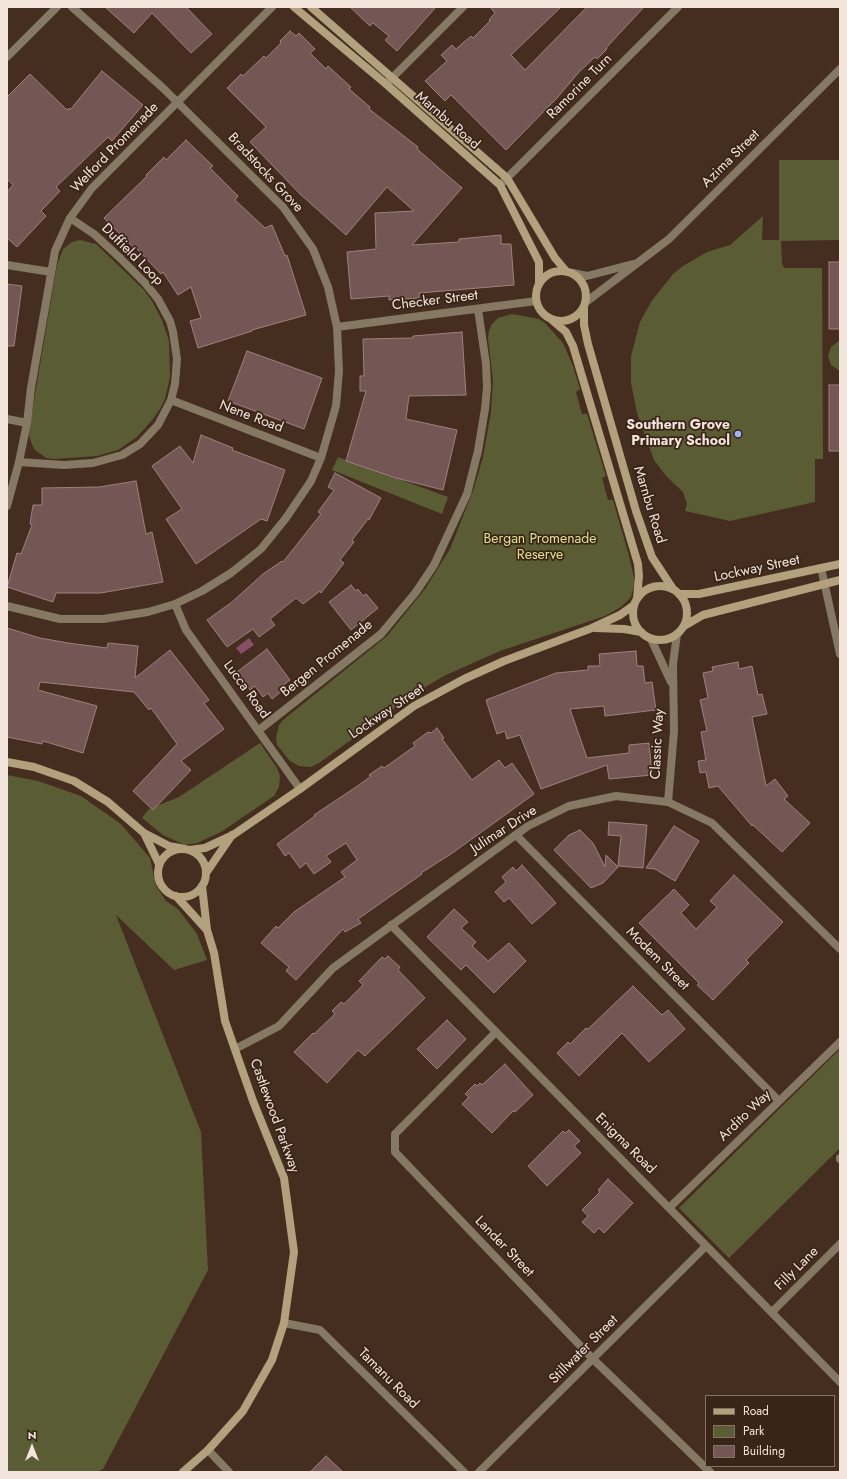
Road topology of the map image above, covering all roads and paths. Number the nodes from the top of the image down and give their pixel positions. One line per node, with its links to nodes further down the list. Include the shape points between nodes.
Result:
1 (57, 7): 8 (street)
2 (72, 7): 12 (street, Bradstocks Grove)
3 (272, 7): 12 (street, Welford Promenade)
4 (294, 7): 11 (street, Marnbu Road)
5 (311, 7): 10 (street, Marnbu Road)
6 (463, 7): 10 (street)
7 (678, 7): 13 (street, Ramorine Turn)
8 (7, 57)
9 (840, 69): 16 (street, Azima Street, via 669,239)
10 (393, 77): 11 (street); 13 (street, Marnbu Road)
11 (386, 84): 14 (street, Marnbu Road)
12 (178, 103): 15 (street, Welford Promenade, via 92,188); 25 (street, Bradstocks Grove, via 283,207 313,249 328,288)
13 (508, 178): 14 (street, Ramorine Turn); 19 (street, Marnbu Road, via 555,258)
14 (500, 185): 20 (street, Marnbu Road, via 539,262)
15 (70, 218): 18 (street, Welford Promenade, via 56,251); 26 (street, Duffield Loop, via 94,234 128,266 151,290 165,312 173,332 177,359)
16 (636, 263): 19 (street, via 587,276); 22 (street, Azima Street)
17 (7, 265): 18 (street)
18 (51, 272): 28 (street, Welford Promenade)
19 (570, 272): 20 (street, via 550,273); 22 (street, via 580,278 585,285)
20 (539, 284): 21 (street)
21 (536, 301): 23 (street, Checker Street); 24 (street, via 542,312)
22 (585, 305): 24 (street, via 579,314 567,321); 36 (street, Marnbu Road, via 584,326 588,344 636,511 652,557)
23 (478, 309): 25 (street, Checker Street); 47 (street, Bergen Promenade, via 487,387 478,451 467,494 434,565 416,592 380,634)
24 (552, 320): 37 (street, Marnbu Road, via 566,332 573,346 638,564)
25 (337, 327): 29 (street, Bradstocks Grove, via 339,371 336,406)
26 (171, 400): 29 (street, Nene Road); 30 (street, Duffield Loop, via 165,414 149,436 122,455 93,463 64,465)
27 (7, 419): 28 (street)
28 (27, 423): 30 (street, Welford Promenade)
29 (321, 458): 38 (street, Bradstocks Grove, via 304,491 260,550 231,573)
30 (19, 462): 31 (street, Welford Promenade)
31 (7, 506)
32 (840, 564): 33 (street, Lockway Street)
33 (821, 568): 35 (street); 36 (street, Lockway Street, via 699,594)
34 (840, 580): 35 (street)
35 (825, 584): 40 (street, via 703,615); 45 (street)
36 (676, 591): 37 (street, via 666,587 653,587 642,593); 40 (street, via 686,606)
37 (636, 601): 41 (street, Lockway Street, via 620,615); 42 (street, via 634,619)
38 (175, 604): 39 (street, Bradstocks Grove, via 148,612 103,619 60,619); 47 (street, Lucca Road, via 186,630)
39 (7, 606)
40 (684, 626): 43 (street)
41 (592, 628): 42 (street, Lockway Street); 49 (street, Lockway Street, via 504,661 414,706)
42 (641, 632): 44 (street)
43 (677, 634): 44 (street, via 660,640); 46 (street, Classic Way)
44 (651, 639): 46 (street, Classic Way)
45 (839, 648)
46 (673, 686): 50 (street, Classic Way, via 674,731)
47 (259, 730): 49 (street, Lucca Road)
48 (7, 762): 51 (street, via 34,767 74,781 108,802)
49 (300, 789): 52 (street, Lockway Street)
50 (668, 802): 53 (street, Julimar Drive, via 616,796 569,806 528,826); 61 (street, Julimar Drive, via 712,823)
51 (144, 833): 54 (street, via 169,846); 55 (street)
52 (233, 835): 54 (street, Lockway Street, via 205,848); 56 (street, Lockway Street)
53 (516, 835): 59 (street, Julimar Drive); 65 (street, Modem Street)
54 (187, 849): 55 (street, via 169,852); 56 (street, via 199,856)
55 (159, 864): 58 (street, via 158,880 162,888)
56 (206, 873): 57 (street)
57 (202, 886): 58 (street, via 191,895); 60 (street, Castlewood Parkway)
58 (176, 896): 60 (street, Castlewood Parkway)
59 (391, 925): 62 (street, Enigma Road); 64 (street, Julimar Drive, via 333,968 279,1026)
60 (207, 930): 64 (street, Castlewood Parkway, via 214,953 226,1021)
61 (840, 949)
62 (496, 1032): 66 (street, Enigma Road); 71 (street, Lander Street, via 395,1134 394,1152)
63 (840, 1042): 65 (street, Ardito Way)
64 (235, 1049): 70 (street, Castlewood Parkway, via 284,1178 294,1252)
65 (779, 1101): 66 (street, Ardito Way)
66 (669, 1208): 68 (street, Enigma Road)
67 (840, 1244): 69 (street, Filly Lane)
68 (706, 1246): 69 (street, Enigma Road); 71 (street, Stillwater Street)
69 (772, 1312): 72 (street, Enigma Road)
70 (284, 1323): 73 (street, Castlewood Parkway, via 272,1360 244,1411); 76 (street, Tamanu Road, via 320,1330)
71 (593, 1359): 77 (street, Stillwater Street); 78 (street, Lander Street)
72 (840, 1382)
73 (208, 1450): 74 (street, Castlewood Parkway); 75 (street)
74 (183, 1472)
75 (229, 1472)
76 (464, 1472)
77 (479, 1472)
78 (710, 1472)

